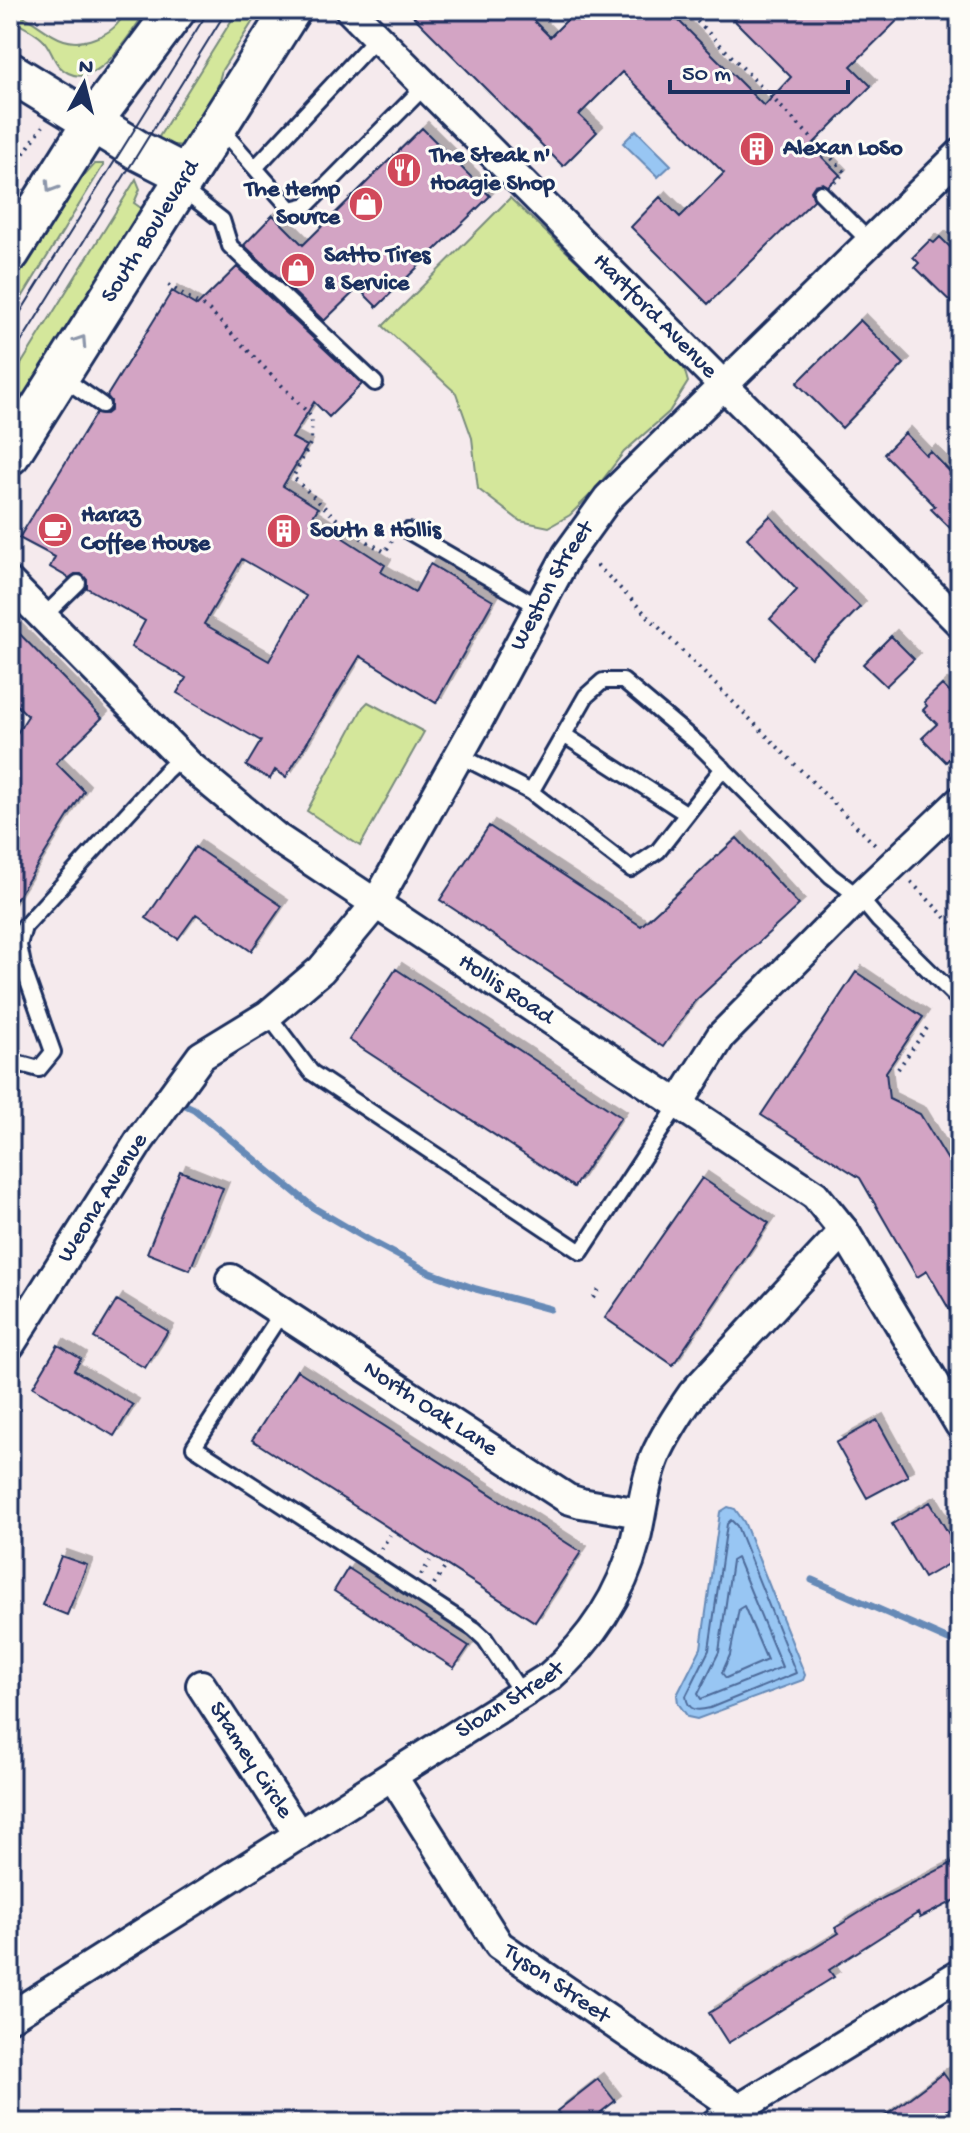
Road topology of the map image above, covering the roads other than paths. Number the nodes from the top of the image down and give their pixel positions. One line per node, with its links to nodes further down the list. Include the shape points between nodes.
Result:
1 (176, 10): 8 (main road)
2 (271, 10): 9 (main road, via 237,71)
3 (291, 10): 9 (main road, South Boulevard)
4 (350, 10): 5 (street, Hartford Avenue)
5 (377, 37): 7 (street, Hartford Avenue); 11 (lane)
6 (10, 72): 8 (main road)
7 (426, 85): 11 (lane, via 307,205 291,209); 18 (street, Hartford Avenue)
8 (93, 121): 12 (main road); 15 (main road, one-way to 15)
9 (216, 127): 11 (lane); 12 (main road, South Boulevard)
10 (960, 154): 14 (street, Weston Street)
11 (255, 168)
12 (182, 180): 16 (main road, South Boulevard, one-way to 12); 17 (lane, via 222,220 230,246)
13 (822, 194): 14 (lane)
14 (871, 243): 18 (street, Weston Street)
15 (10, 253)
16 (59, 375): 19 (lane); 20 (main road, South Boulevard)
17 (375, 383)
18 (724, 385): 24 (street, Weston Street, via 608,498 567,555); 26 (street, Hartford Avenue)
19 (102, 405)
20 (10, 455)
21 (408, 531): 24 (lane)
22 (10, 583): 25 (street, Hollis Road)
23 (78, 583): 25 (lane)
24 (539, 607): 28 (street, Weston Street)
25 (43, 617): 29 (street, Hollis Road)
26 (960, 623)
27 (564, 735): 30 (lane, via 586,696 603,681 623,681); 31 (lane); 33 (lane)
28 (459, 755): 31 (lane); 35 (street, Weston Street)
29 (181, 757): 35 (street, Hollis Road, via 277,838); 39 (lane, via 24,927 19,945 24,970 53,1052 39,1069)
30 (723, 768): 33 (lane); 34 (lane, via 831,876)
31 (531, 792): 33 (lane, via 631,869 658,851)
32 (960, 801): 34 (street)
33 (687, 814)
34 (859, 897): 36 (lane); 40 (street, via 721,1036)
35 (375, 905): 37 (street, Weston Street, via 321,970); 40 (street, Hollis Road)
36 (960, 1001)
37 (268, 1015): 38 (street, Weston Street); 40 (lane, via 311,1072 581,1252)
38 (201, 1056): 44 (street, Weona Avenue, via 140,1140)
39 (10, 1061)
40 (679, 1103): 41 (street, Hollis Road, via 801,1183)
41 (844, 1231): 45 (street, Hollis Road); 46 (street, Sloan Street, via 693,1393 655,1457)
42 (231, 1279): 43 (street, North Oak Lane)
43 (282, 1312): 46 (street, North Oak Lane, via 568,1499); 48 (lane, via 194,1447 474,1629)
44 (10, 1345)
45 (960, 1425)
46 (640, 1513): 48 (street, Sloan Street, via 623,1581 605,1613 564,1665)
47 (201, 1685): 50 (street, Stamey Circle)
48 (522, 1694): 49 (street, Sloan Street)
49 (393, 1777): 50 (street, Sloan Street); 53 (street, Tyson Street, via 499,1945)
50 (299, 1835): 52 (street, Sloan Street)
51 (960, 1974): 53 (street)
52 (10, 2017)
53 (728, 2116)

